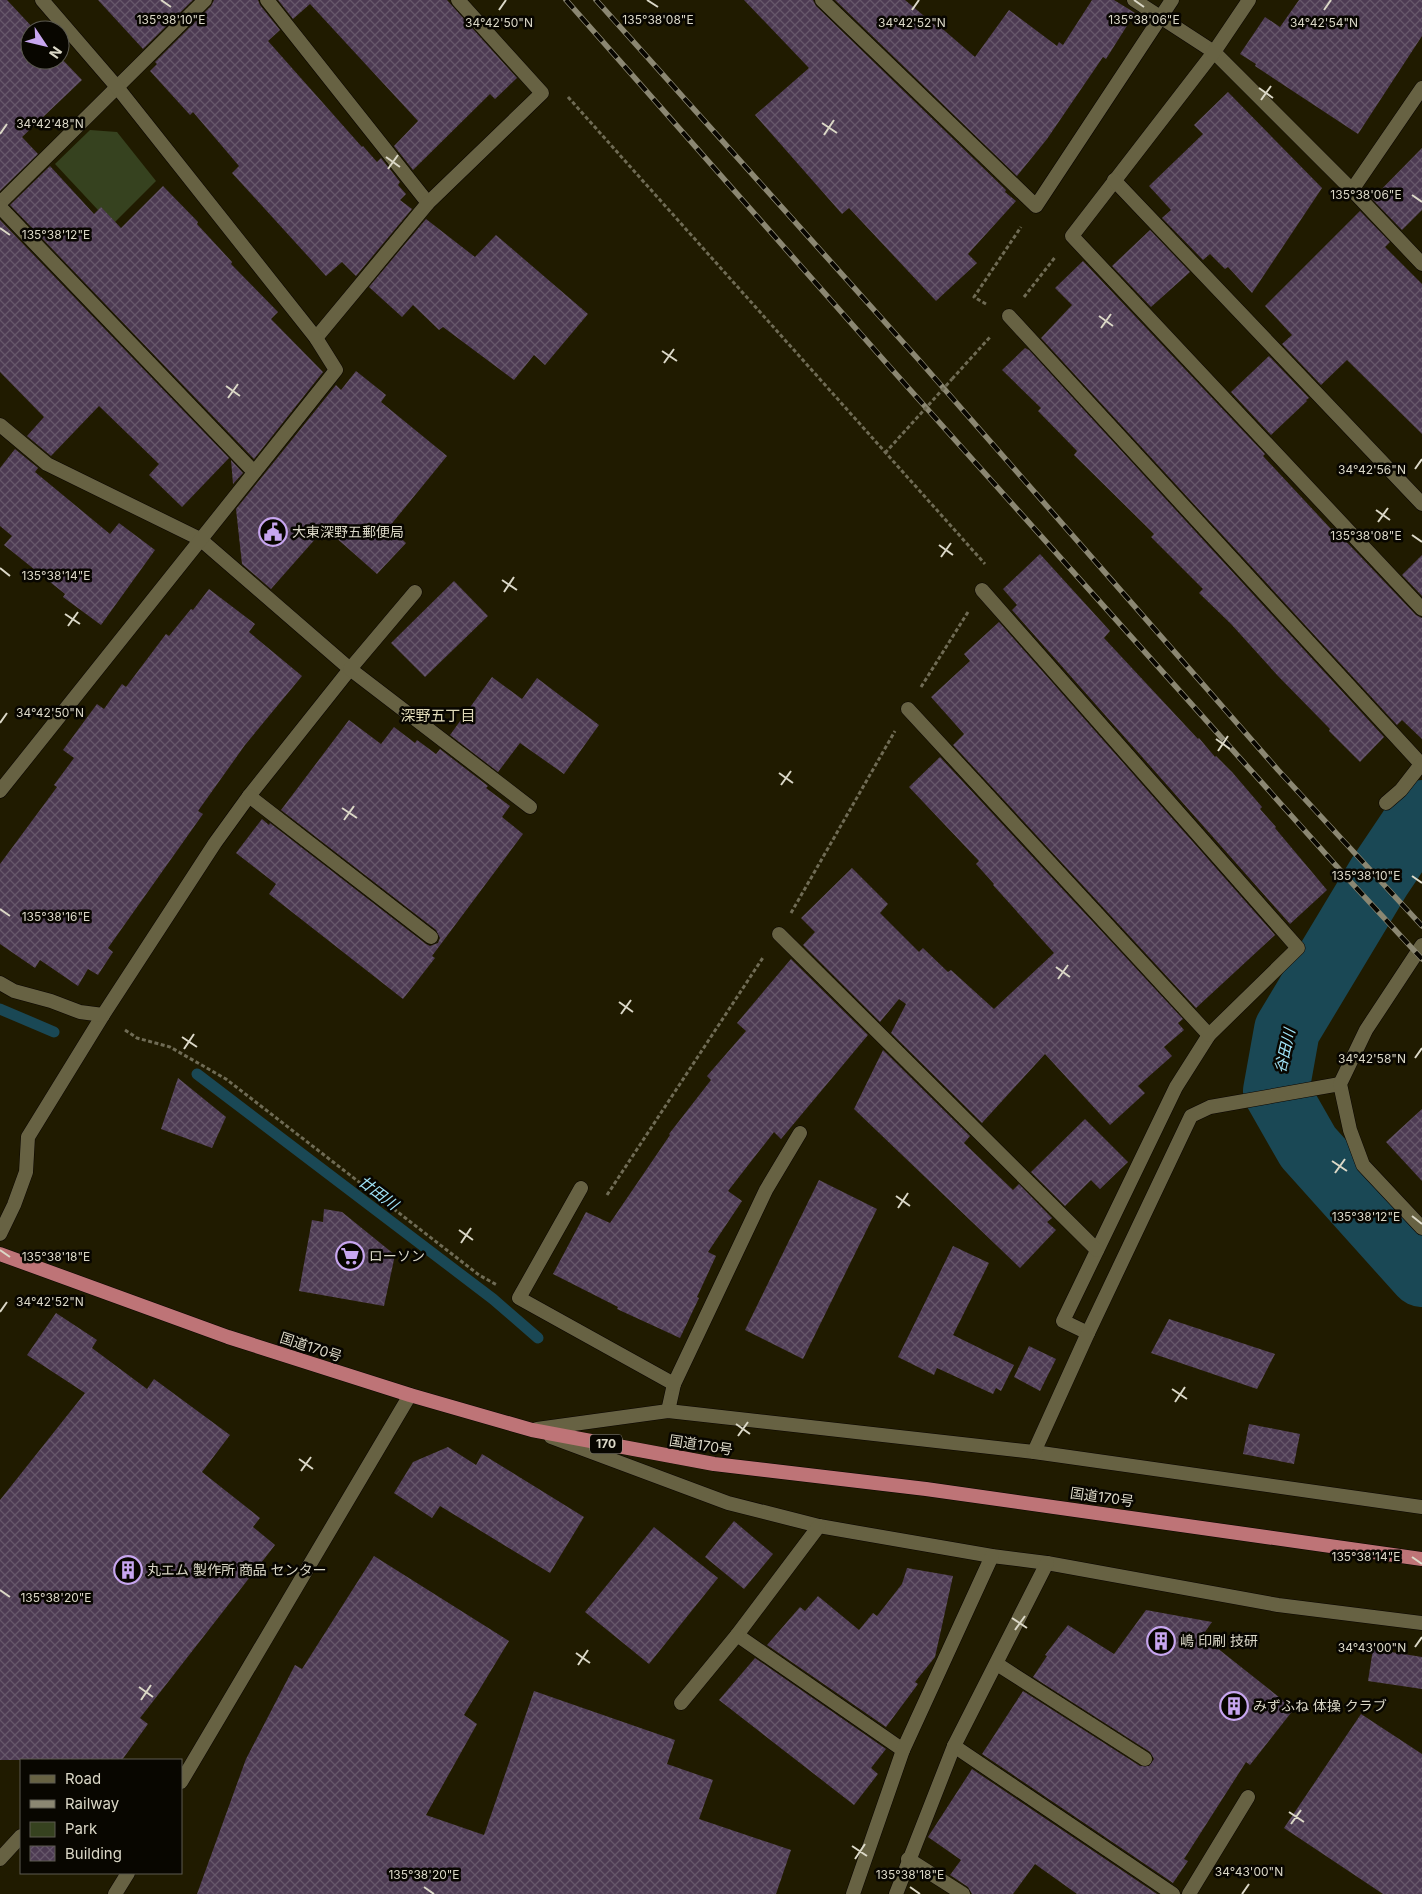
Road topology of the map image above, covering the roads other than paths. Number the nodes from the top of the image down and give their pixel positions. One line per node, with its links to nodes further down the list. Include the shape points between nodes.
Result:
1 (42, 0): 11 (street)
2 (205, 0): 11 (street)
3 (266, 0): 16 (street)
4 (458, 0): 16 (street, via 542,92)
5 (822, 0): 9 (street, via 1036,206)
6 (1134, 0): 9 (street)
7 (1172, 0): 9 (street)
8 (1249, 0): 10 (street)
9 (1161, 16): 10 (street)
10 (1214, 52): 13 (street); 14 (street)
11 (117, 87): 15 (street); 20 (street)
12 (1422, 88): 14 (street)
13 (1114, 180): 23 (street); 27 (street, via 1072,236)
14 (1352, 190): 18 (street)
15 (0, 203)
16 (428, 203): 20 (street)
17 (0, 207): 22 (street)
18 (1422, 264)
19 (1009, 316): 30 (street)
20 (316, 338): 22 (street, via 336,370)
21 (0, 426): 24 (street, via 47,464)
22 (254, 472): 24 (street)
23 (1422, 504)
24 (200, 539): 28 (street); 31 (street)
25 (982, 590): 40 (street, via 1298,948)
26 (415, 592): 28 (street)
27 (1422, 609)
28 (350, 669): 32 (street); 34 (street)
29 (908, 709): 40 (street)
30 (1421, 764): 33 (street)
31 (0, 791)
32 (249, 796): 36 (street); 39 (street, via 215,842)
33 (1386, 803)
34 (530, 807)
35 (778, 934): 46 (street)
36 (431, 937)
37 (1422, 945): 41 (street, via 1366,1030)
38 (0, 984): 39 (street, via 80,1012)
39 (103, 1015): 45 (street, via 28,1137 26,1172)
40 (1209, 1035): 46 (street, via 1176,1087)
41 (1340, 1084): 44 (street, via 1350,1130 1363,1165); 48 (street, via 1210,1108 1191,1116)
42 (800, 1133): 49 (street, via 766,1190)
43 (581, 1188): 49 (street, via 519,1298)
44 (1422, 1228)
45 (0, 1234)
46 (1098, 1250): 48 (street, via 1062,1321)
47 (0, 1254): 50 (highway, 国道170号 / 170, via 228,1337)
48 (1088, 1333): 53 (street)
49 (674, 1384): 51 (street)
50 (410, 1395): 52 (highway, 国道170号 / 170); 66 (street)
51 (668, 1411): 52 (street); 53 (street)
52 (532, 1430): 55 (street, via 728,1503); 57 (highway, 国道170号 / 170, via 714,1464 926,1489)
53 (1034, 1452): 54 (street)
54 (1422, 1507)
55 (819, 1526): 56 (street); 60 (street)
56 (992, 1556): 58 (street); 64 (street)
57 (1422, 1559)
58 (1048, 1563): 59 (street, via 1278,1605); 61 (street)
59 (1422, 1623)
60 (737, 1635): 62 (street); 64 (street)
61 (997, 1664): 63 (street); 65 (street)
62 (680, 1703)
63 (954, 1746): 70 (street); 76 (street)
64 (903, 1750): 73 (street)
65 (1145, 1759)
66 (182, 1780)
67 (1248, 1798): 77 (street)
68 (20, 1837): 69 (street)
69 (0, 1859)
70 (908, 1859): 74 (street); 75 (street)
71 (127, 1874): 72 (street)
72 (115, 1894)
73 (854, 1894)
74 (896, 1894)
75 (962, 1894)
76 (1173, 1894)
77 (1189, 1894)

